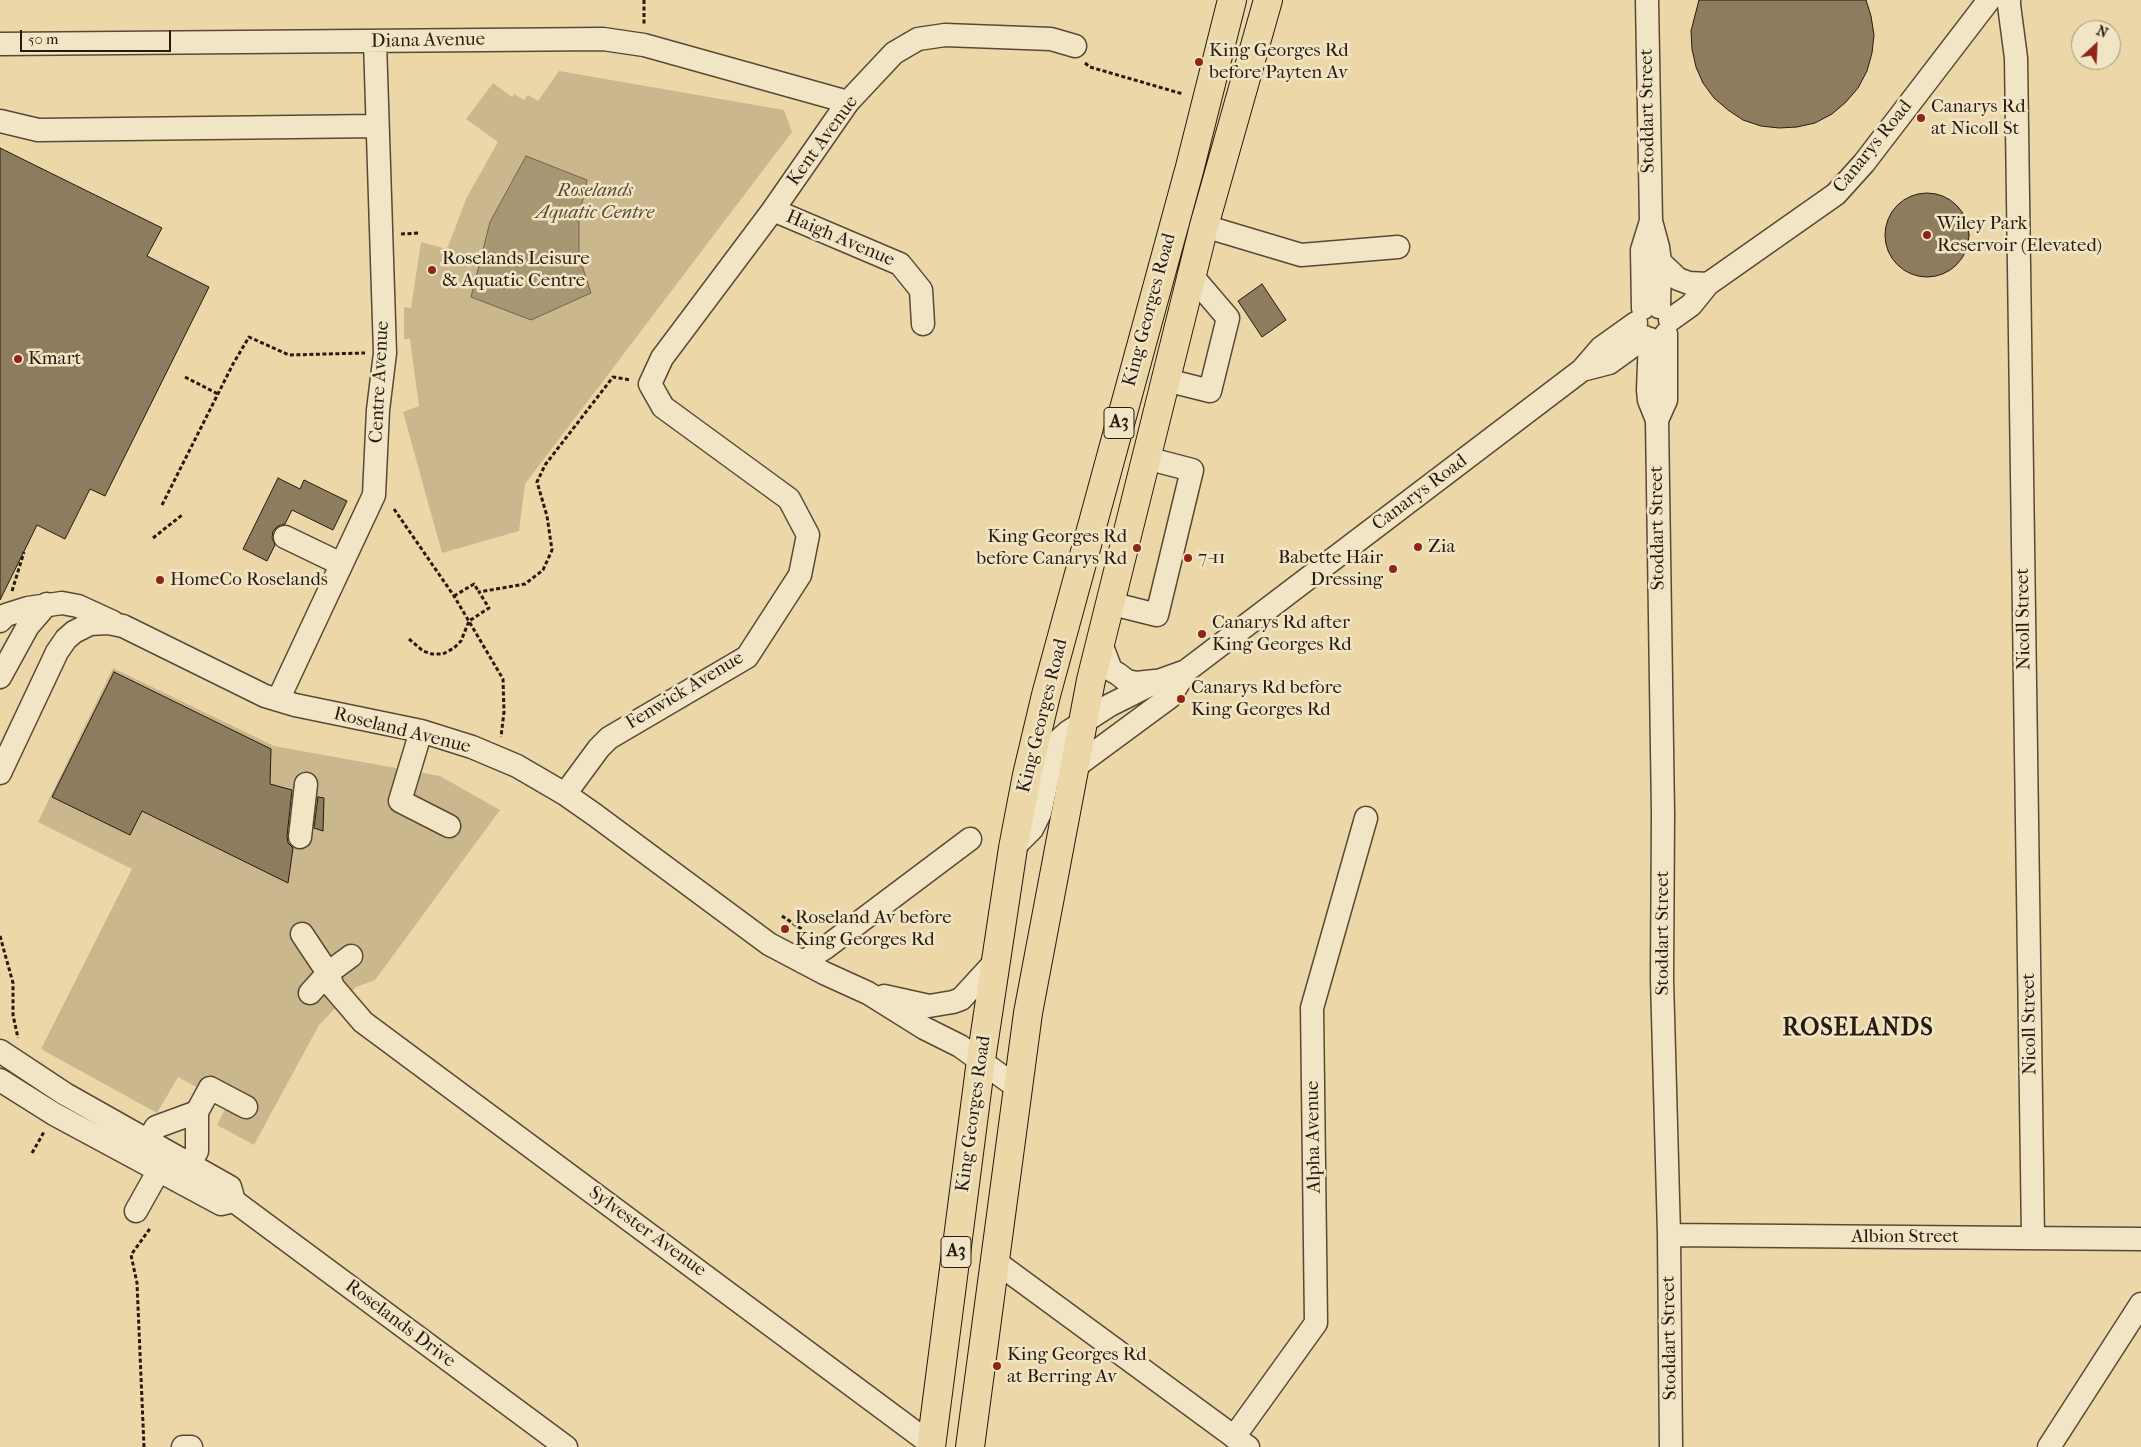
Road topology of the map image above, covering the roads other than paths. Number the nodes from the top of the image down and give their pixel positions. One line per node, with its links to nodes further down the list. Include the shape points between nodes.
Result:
1 (1232, 0): 50 (highway, King Georges Road / A3, via 1046,695)
2 (1268, 0): 14 (highway, King Georges Road / A3)
3 (1647, 0): 13 (street, Stoddart Street)
4 (1988, 0): 18 (street, Canarys Road, via 1864,163 1836,194)
5 (2010, 0): 70 (street, Nicoll Street, via 2008,5 2016,58)
6 (375, 42): 7 (street, Diana Avenue); 9 (street, Diana Avenue, via 603,39 644,45); 11 (street, Centre Avenue)
7 (0, 44)
8 (1075, 46): 9 (street, Kent Avenue, via 1051,39 945,35 918,39 894,53)
9 (848, 102): 12 (street, Kent Avenue)
10 (0, 121): 11 (street, via 38,130)
11 (377, 126): 29 (street, Centre Avenue, via 385,353 378,410 374,495)
12 (773, 210): 20 (street, Haigh Avenue, via 900,264 922,290); 24 (street, Kent Avenue, via 662,358)
13 (1651, 221): 16 (street, Stoddart Street); 19 (street, Stoddart Street, via 1642,250)
14 (1204, 226): 15 (street, via 1301,255); 17 (highway, King Georges Road / A3)
15 (1398, 247)
16 (1660, 262): 18 (street, via 1678,279); 19 (street, Stoddart Street)
17 (1192, 276): 23 (highway, King Georges Road / A3); 23 (street, via 1228,318 1210,392)
18 (1708, 284): 19 (street, Canarys Road, via 1685,289)
19 (1654, 322): 21 (street, Canarys Road); 22 (street, Canarys Road, via 1601,348); 25 (street, Stoddart Street); 26 (street, Stoddart Street, via 1666,400)
20 (923, 324)
21 (1619, 357): 22 (street, Canarys Road); 25 (street, Stoddart Street)
22 (1582, 370): 36 (street, Canarys Road)
23 (1166, 380): 27 (highway, King Georges Road / A3)
24 (650, 384): 45 (street, Fenwick Avenue, via 663,407 789,499 808,535 800,576 747,657 609,738)
25 (1648, 390): 26 (street, Stoddart Street)
26 (1657, 420): 69 (street, Stoddart Street, via 1662,979)
27 (1146, 458): 30 (highway, King Georges Road / A3); 30 (street, via 1192,470 1157,615)
28 (285, 537): 29 (street)
29 (341, 564): 39 (street, Centre Avenue)
30 (1109, 603): 34 (highway, King Georges Road / A3)
31 (47, 604): 32 (street, via 6,615); 33 (street, via 78,606); 35 (street, via 64,616 64,635); 37 (street, via 28,626)
32 (0, 621)
33 (123, 626): 35 (street, Roseland Avenue, via 98,622 81,628); 39 (street, Roseland Avenue)
34 (1100, 641): 38 (street, Canarys Road, via 1111,670 1127,681); 40 (highway, King Georges Road / A3)
35 (57, 652): 43 (street, Roseland Avenue)
36 (1186, 671): 38 (street, Canarys Road); 42 (street, Canarys Road, via 1170,697)
37 (0, 677)
38 (1158, 681): 40 (street, Canarys Road)
39 (278, 700): 41 (street, Roseland Avenue)
40 (1084, 720): 42 (highway, King Georges Road / A3); 50 (street, Canarys Road, via 1059,740 1053,752 1040,814)
41 (421, 731): 45 (street, Roseland Avenue, via 517,766); 47 (street, via 400,802)
42 (1075, 767): 61 (highway, King Georges Road / A3, via 1028,1013)
43 (0, 773)
44 (306, 784): 48 (street)
45 (564, 794): 53 (street, Roseland Avenue, via 769,944)
46 (1366, 818): 74 (street, Alpha Avenue, via 1312,1008 1316,1323)
47 (449, 826)
48 (300, 837)
49 (970, 839): 53 (street)
50 (1013, 848): 54 (highway, King Georges Road / A3)
51 (302, 934): 55 (street, Sylvester Avenue)
52 (351, 956): 55 (street)
53 (803, 962): 57 (street, Roseland Avenue)
54 (995, 962): 57 (street, Roseland Avenue, via 961,999 953,1002 929,1006); 59 (highway, King Georges Road / A3)
55 (328, 972): 56 (street); 75 (street, Sylvester Avenue, via 333,987 363,1022)
56 (310, 993)
57 (868, 993): 59 (street, Roseland Avenue)
58 (10, 1049): 64 (street, Roselands Drive, via 65,1094)
59 (981, 1060): 61 (street, Roseland Avenue); 75 (highway, King Georges Road / A3)
60 (0, 1080): 66 (street, via 39,1105)
61 (1018, 1088): 72 (highway, King Georges Road / A3)
62 (246, 1107): 63 (street, via 210,1088)
63 (197, 1112): 64 (street, via 156,1127); 65 (street, via 197,1151)
64 (148, 1141): 65 (street, Roselands Drive)
65 (190, 1164): 67 (street, Roselands Drive, via 230,1187)
66 (159, 1170): 67 (street, via 220,1204); 68 (street)
67 (234, 1201): 78 (street, Roselands Drive)
68 (145, 1217)
69 (1669, 1236): 70 (street, Albion Street); 80 (street, Stoddart Street)
70 (2033, 1238): 71 (street, Albion Street)
71 (2141, 1239)
72 (996, 1262): 74 (street); 79 (highway, King Georges Road / A3)
73 (2141, 1304): 81 (street)
74 (1241, 1442)
75 (931, 1445)
76 (183, 1447): 77 (street)
77 (191, 1447)
78 (566, 1447)
79 (970, 1447)
80 (1671, 1447)
81 (2049, 1447)

